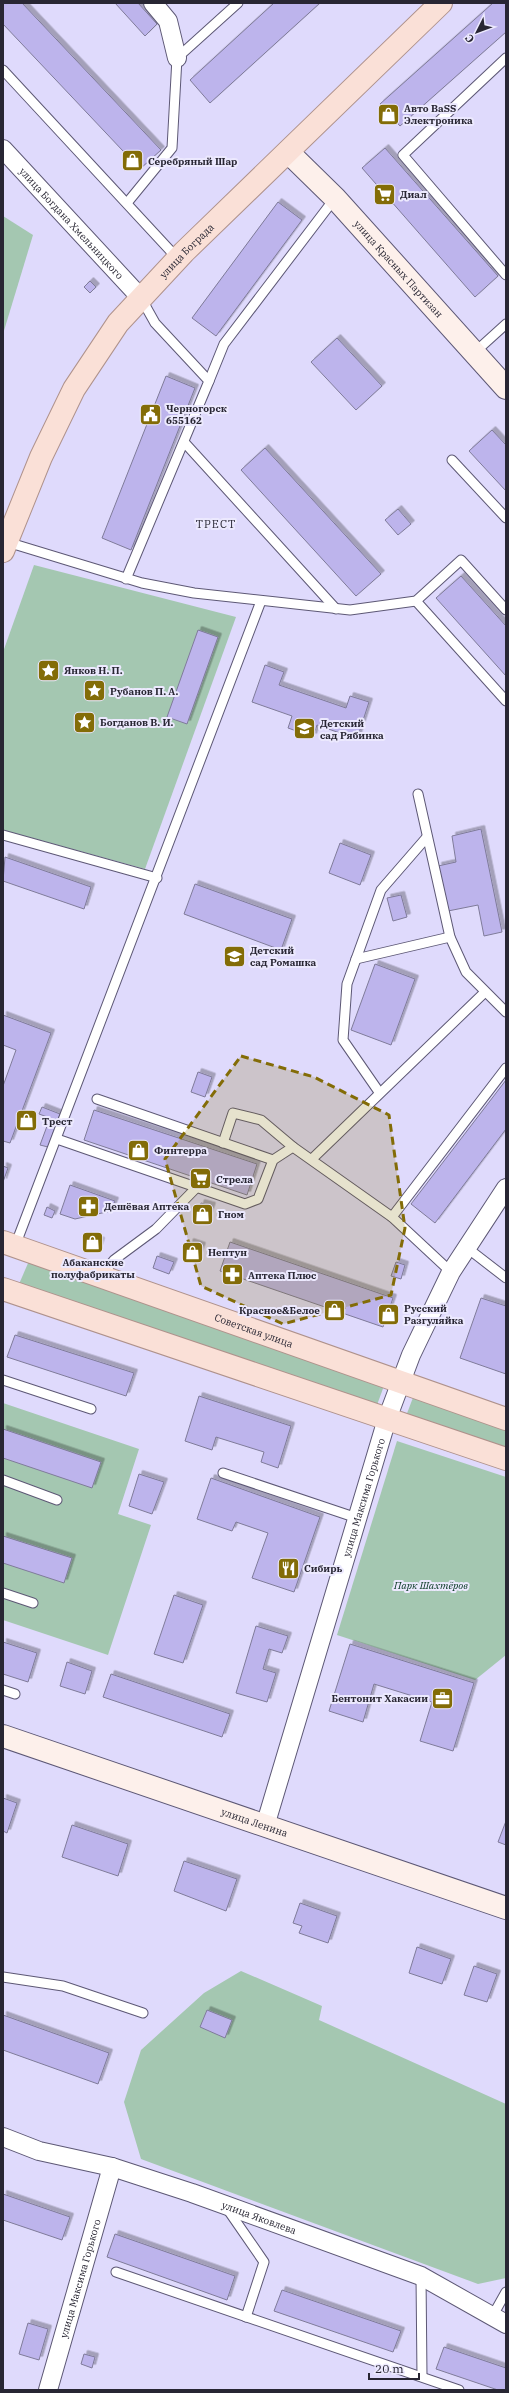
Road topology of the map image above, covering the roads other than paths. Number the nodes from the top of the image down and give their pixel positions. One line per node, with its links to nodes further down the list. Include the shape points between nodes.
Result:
1 (153, 3): 4 (street, via 168,21)
2 (238, 3): 4 (lane)
3 (441, 3): 8 (main road, улица Бограда)
4 (177, 58): 10 (lane, via 172,148)
5 (506, 58): 12 (lane, via 403,155)
6 (3, 70): 10 (lane)
7 (3, 149): 13 (street, улица Богдана Хмельницкого)
8 (288, 152): 9 (street, улица Красных Партизан); 11 (main road, улица Бограда)
9 (335, 198): 15 (street, улица Красных Партизан); 16 (lane, via 224,344)
10 (127, 202): 11 (lane)
11 (178, 259): 13 (main road, улица Бограда)
12 (506, 275)
13 (140, 297): 16 (lane, via 155,323); 21 (main road, улица Бограда, via 118,323 74,389)
14 (506, 324): 15 (lane)
15 (474, 352): 17 (street, улица Красных Партизан)
16 (209, 382): 18 (lane)
17 (506, 388)
18 (184, 442): 22 (lane); 25 (lane)
19 (452, 460): 20 (lane)
20 (506, 518)
21 (5, 546): 22 (lane)
22 (126, 579): 23 (lane, via 194,593)
23 (261, 601): 25 (lane); 31 (lane)
24 (416, 601): 25 (lane, via 350,610); 26 (lane, via 461,560); 27 (lane)
25 (336, 609)
26 (506, 610)
27 (506, 701)
28 (418, 794): 30 (lane)
29 (3, 835): 31 (lane)
30 (427, 837): 32 (lane); 33 (lane, via 381,890)
31 (157, 878): 39 (lane)
32 (450, 937): 33 (lane); 34 (lane, via 466,972)
33 (356, 959): 37 (lane, via 347,984 343,1040)
34 (484, 993): 35 (lane); 37 (lane)
35 (506, 1012)
36 (506, 1068): 46 (lane)
37 (379, 1092): 43 (lane)
38 (96, 1099): 40 (lane)
39 (57, 1139): 44 (lane); 47 (lane)
40 (223, 1143): 41 (lane, via 233,1113 261,1120); 42 (lane)
41 (293, 1147): 42 (lane); 43 (lane)
42 (273, 1160): 44 (lane, via 258,1199 245,1204)
43 (312, 1160): 46 (lane)
44 (197, 1187): 50 (lane, via 156,1229 114,1260)
45 (506, 1188): 48 (street, улица Максима Горького)
46 (392, 1217): 49 (lane)
47 (9, 1244): 50 (main road, Советская улица)
48 (466, 1247): 49 (street, улица Максима Горького); 51 (lane)
49 (450, 1272): 54 (street, улица Максима Горького)
50 (101, 1276): 54 (main road, Советская улица)
51 (506, 1278)
52 (3, 1289): 56 (main road)
53 (3, 1380): 55 (lane)
54 (401, 1382): 56 (street, улица Максима Горького); 57 (main road, Советская улица)
55 (91, 1409)
56 (387, 1419): 58 (main road); 62 (street, улица Максима Горького)
57 (506, 1419)
58 (506, 1459)
59 (223, 1473): 62 (lane)
60 (3, 1480): 61 (lane)
61 (57, 1500)
62 (357, 1518): 68 (street, улица Максима Горького)
63 (3, 1594): 64 (lane)
64 (33, 1603)
65 (3, 1690): 66 (lane)
66 (15, 1694)
67 (3, 1736): 68 (street, улица Ленина)
68 (265, 1826): 69 (street, улица Ленина)
69 (506, 1908)
70 (3, 1977): 71 (lane, via 63,1986)
71 (143, 2013)
72 (3, 2137): 73 (street, улица Яковлева, via 39,2151)
73 (112, 2167): 74 (street, улица Яковлева); 81 (street, улица Максима Горького)
74 (224, 2204): 76 (street, улица Яковлева); 78 (lane, via 264,2262)
75 (116, 2272): 78 (lane)
76 (421, 2276): 79 (street, улица Яковлева); 80 (lane)
77 (506, 2292): 79 (lane)
78 (246, 2317): 80 (lane)
79 (499, 2320)
80 (422, 2376): 82 (lane)
81 (48, 2390)
82 (459, 2390)

